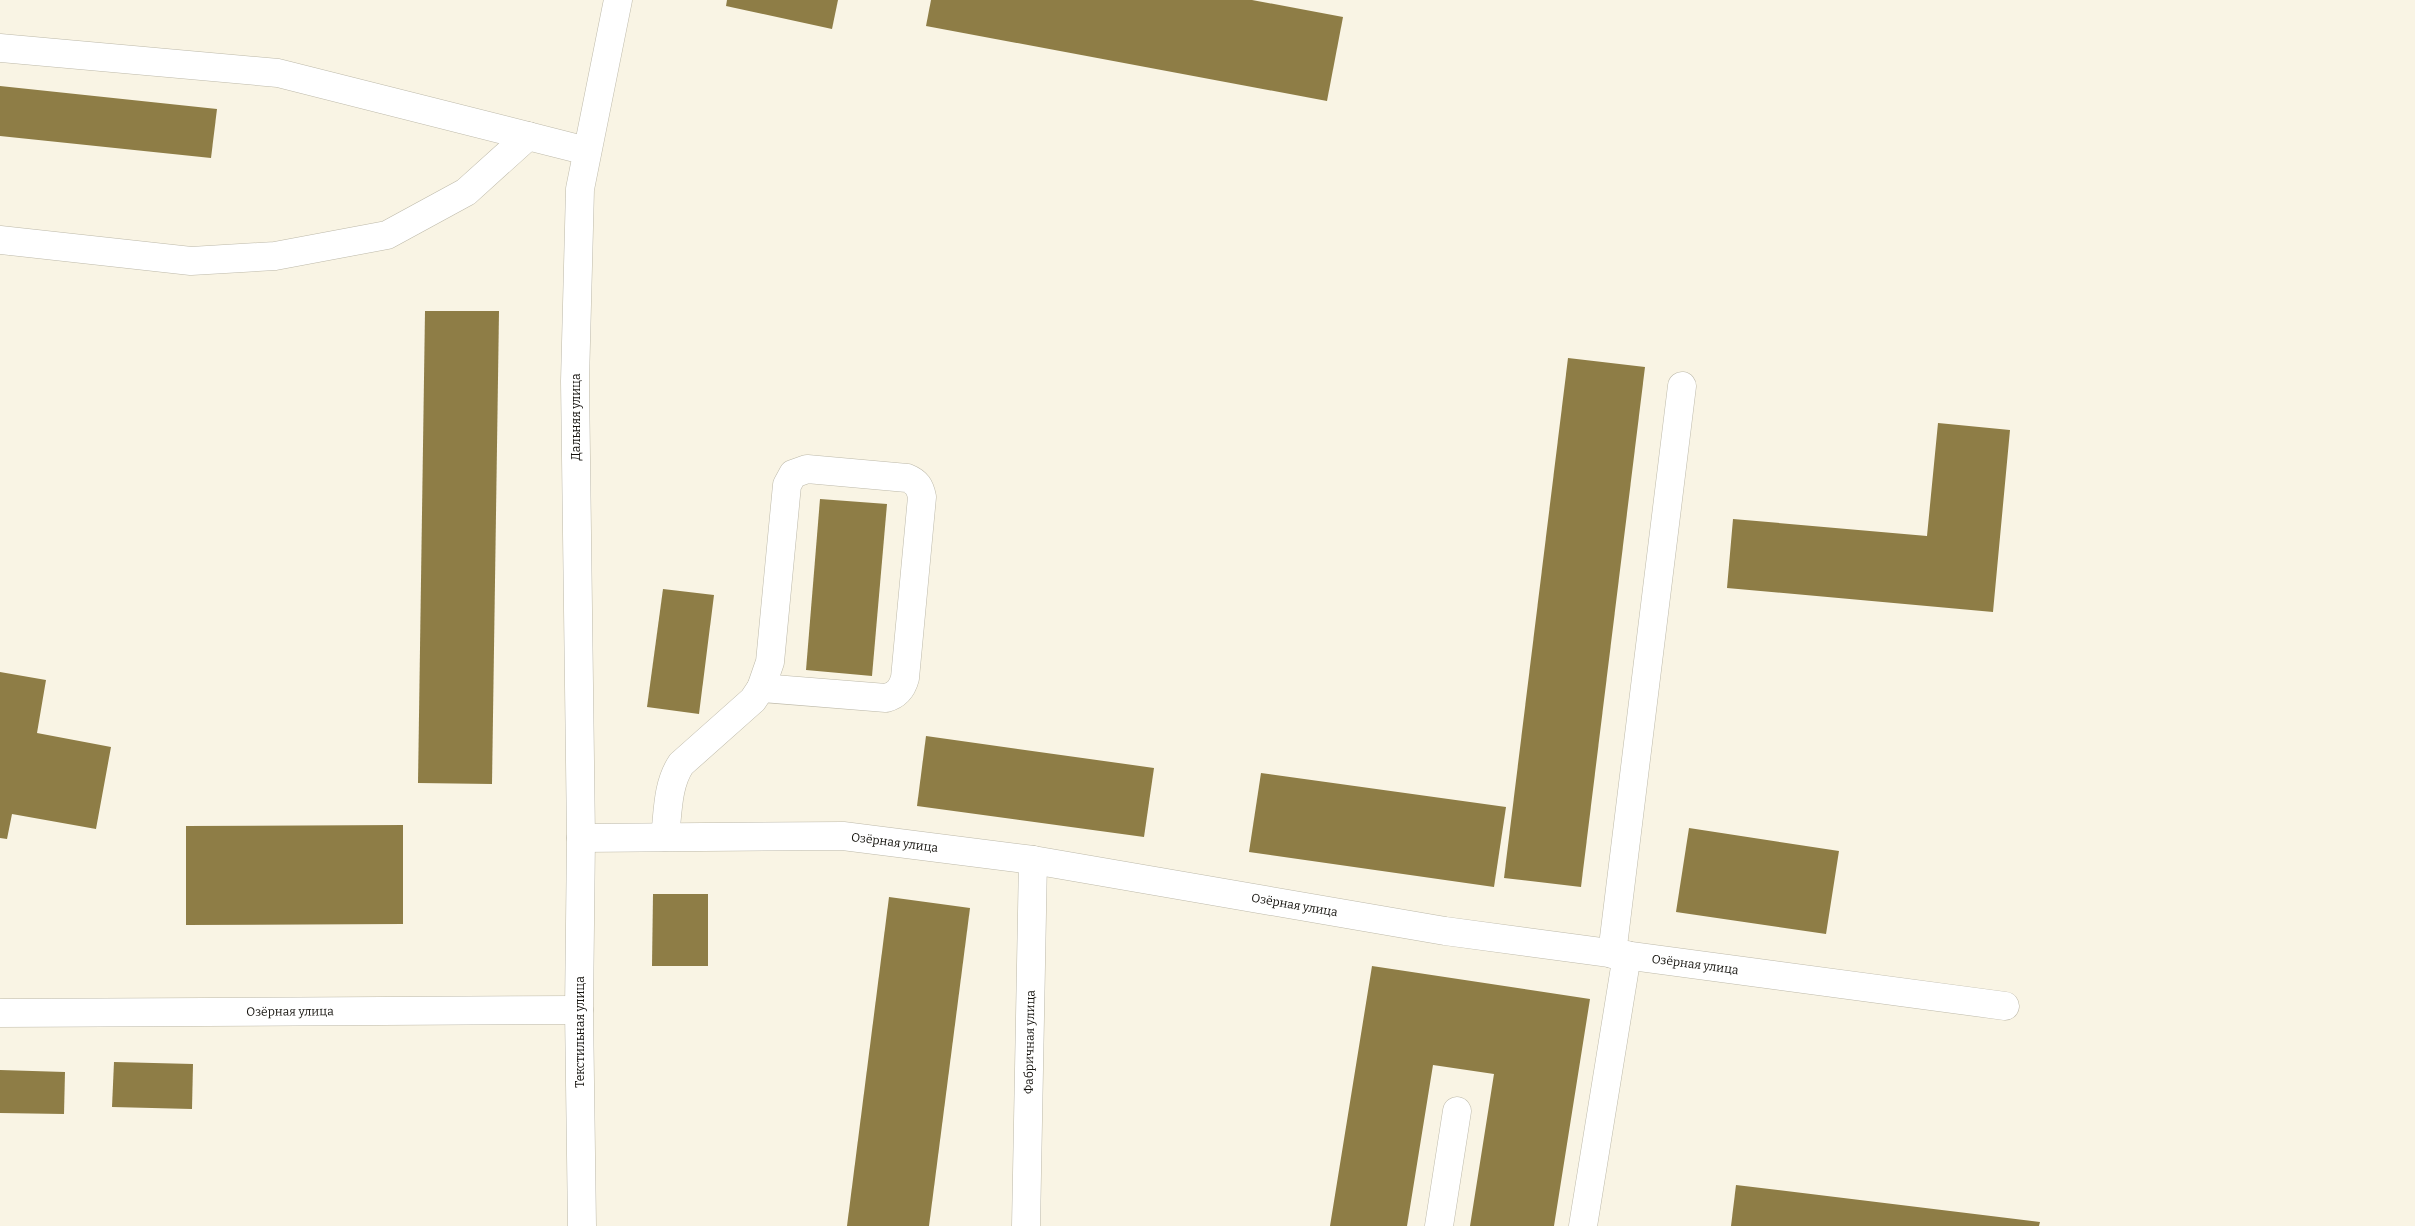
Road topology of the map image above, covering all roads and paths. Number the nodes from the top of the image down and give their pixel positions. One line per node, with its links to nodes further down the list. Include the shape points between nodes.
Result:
1 (618, 0): 4 (street, Дальняя улица)
2 (0, 48): 3 (street, via 278,73)
3 (528, 136): 4 (street); 5 (street, via 466,192 387,236 275,256 191,261)
4 (587, 151): 9 (street, Дальняя улица, via 580,189 575,381)
5 (0, 240)
6 (1682, 386): 11 (street)
7 (761, 688): 7 (street, via 770,662 789,479 799,470 806,469 914,481 922,497 903,686 886,698); 8 (street, via 675,773 671,782)
8 (666, 837): 9 (street, Озёрная улица); 10 (street, Озёрная улица, via 843,836)
9 (581, 838): 13 (street, Текстильная улица)
10 (1033, 860): 11 (street, Озёрная улица, via 1445,931); 17 (street, Фабричная улица)
11 (1619, 954): 12 (street, Озёрная улица); 19 (street)
12 (2005, 1006)
13 (579, 1010): 14 (street, Озёрная улица); 16 (street, Текстильная улица)
14 (0, 1013)
15 (1456, 1111): 18 (street)
16 (582, 1226)
17 (1026, 1226)
18 (1439, 1226)
19 (1583, 1226)

